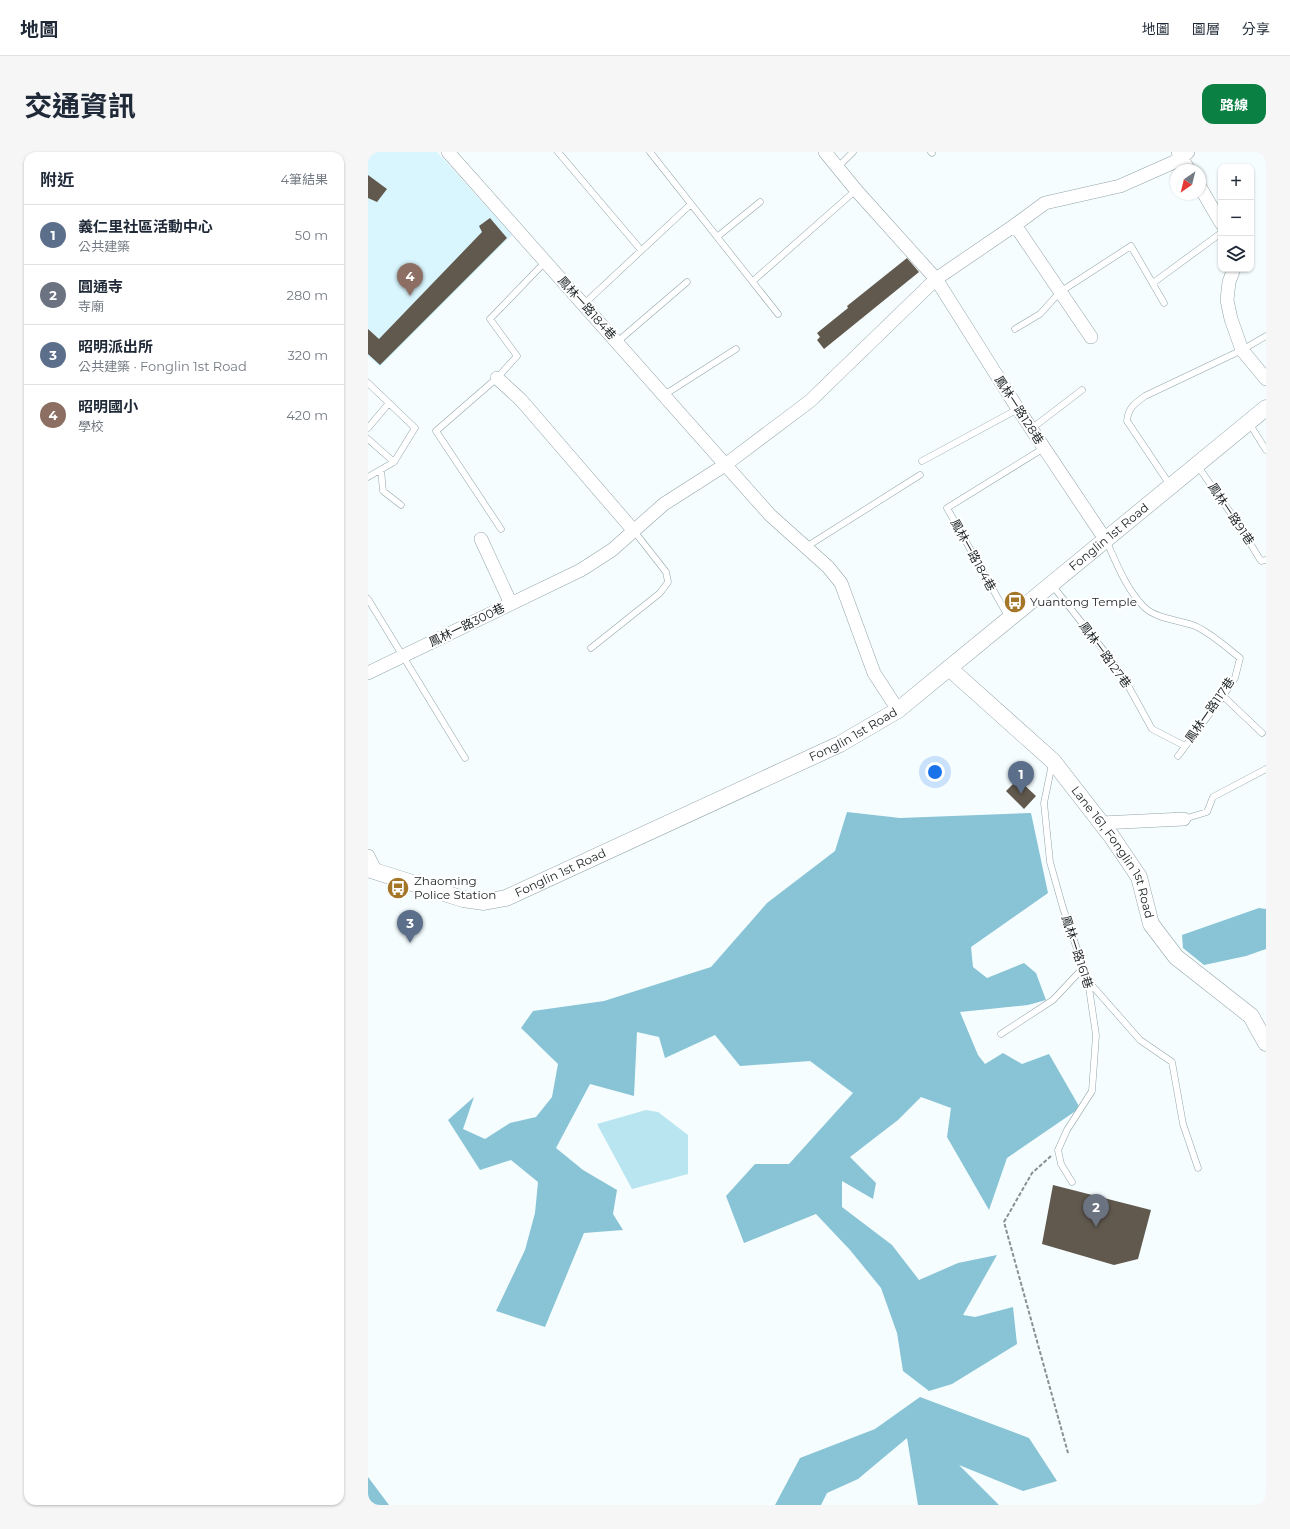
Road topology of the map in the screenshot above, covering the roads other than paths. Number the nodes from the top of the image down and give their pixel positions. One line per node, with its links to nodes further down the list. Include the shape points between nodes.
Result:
1 (448, 152): 18 (street, 鳳林一路184巷)
2 (558, 152): 17 (lane)
3 (650, 152): 12 (lane)
4 (825, 152): 8 (street, 鳳林一路128巷)
5 (853, 152): 8 (lane)
6 (1183, 154): 7 (street); 14 (street, via 1120,186 1044,203)
7 (1187, 164)
8 (838, 167): 9 (street, 鳳林一路128巷)
9 (856, 190): 20 (street, 鳳林一路128巷); 21 (lane)
10 (1206, 198): 13 (street)
11 (760, 202): 16 (lane)
12 (691, 204): 16 (lane); 17 (lane)
13 (1218, 219)
14 (1015, 225): 20 (street); 24 (street)
15 (1218, 235): 23 (lane)
16 (717, 237): 21 (lane)
17 (641, 250): 26 (lane)
18 (546, 261): 26 (street, 鳳林一路184巷); 34 (lane, via 490,319 517,356)
19 (1233, 272): 33 (street, via 1227,300)
20 (936, 279): 40 (street, 鳳林一路128巷); 50 (street, via 810,401)
21 (753, 281): 27 (lane)
22 (687, 282): 31 (lane)
23 (1153, 283): 24 (lane, via 1131,246); 25 (lane)
24 (1060, 292): 28 (lane, via 1040,314); 30 (street)
25 (1164, 303)
26 (584, 304): 31 (street, 鳳林一路184巷)
27 (778, 314)
28 (1015, 329)
29 (1266, 336): 33 (lane)
30 (1091, 337)
31 (617, 342): 38 (street, 鳳林一路184巷)
32 (736, 349): 38 (lane)
33 (1242, 350): 35 (street); 55 (lane, via 1145,396 1128,412 1127,421)
34 (498, 378): 57 (lane, via 436,431); 58 (street, via 521,400)
35 (1266, 379)
36 (368, 383): 39 (lane)
37 (1082, 390): 44 (lane)
38 (664, 395): 50 (street, 鳳林一路184巷)
39 (388, 403): 43 (lane); 49 (lane, via 415,428)
40 (1018, 408): 44 (street, 鳳林一路128巷); 48 (lane)
41 (1266, 408): 42 (street, Fonglin 1st Road)
42 (1248, 422): 47 (lane); 51 (street, Fonglin 1st Road)
43 (368, 428)
44 (1031, 428): 46 (street, 鳳林一路128巷)
45 (368, 439): 49 (lane)
46 (1044, 448): 60 (street, 鳳林一路128巷); 66 (lane, 鳳林一路184巷, via 947,508)
47 (1266, 450)
48 (922, 461)
49 (394, 462): 52 (lane)
50 (725, 464): 58 (street, via 664,504); 61 (street, 鳳林一路184巷, via 770,515)
51 (1197, 464): 55 (street, Fonglin 1st Road); 62 (lane, 鳳林一路91巷, via 1261,561)
52 (381, 470): 54 (lane); 56 (lane, via 383,492)
53 (920, 475): 61 (lane)
54 (368, 477)
55 (1171, 486): 60 (street, Fonglin 1st Road)
56 (401, 505)
57 (501, 529)
58 (634, 532): 65 (street, via 581,570); 67 (lane, via 666,572 668,582 660,593)
59 (481, 539): 65 (street, 鳳林一路300巷)
60 (1105, 539): 63 (street, Fonglin 1st Road); 71 (lane, 鳳林一路117巷, via 1144,608 1168,619 1195,626 1240,658 1235,678)
61 (806, 547): 72 (street, 鳳林一路184巷, via 841,583 874,673)
62 (1266, 560)
63 (1051, 584): 66 (street, Fonglin 1st Road); 74 (lane, 鳳林一路127巷, via 1120,671 1152,729)
64 (369, 601): 68 (lane)
65 (511, 604): 68 (street, 鳳林一路300巷)
66 (1009, 618): 69 (street, Fonglin 1st Road)
67 (591, 648)
68 (402, 656): 70 (street, 鳳林一路300巷); 76 (lane)
69 (949, 668): 72 (street, Fonglin 1st Road); 77 (street, Lane 161, Fonglin 1st Road)
70 (368, 673)
71 (1223, 696): 73 (lane); 74 (lane, 鳳林一路117巷)
72 (898, 710): 82 (street, Fonglin 1st Road, via 840,744 506,898 484,902 463,899)
73 (1262, 732)
74 (1185, 746): 75 (lane, 鳳林一路117巷)
75 (1178, 756)
76 (465, 758)
77 (1053, 761): 80 (street, Lane 161, Fonglin 1st Road); 83 (lane, 鳳林一路161巷, via 1044,803 1050,862)
78 (1266, 769): 79 (lane, via 1213,797 1207,812)
79 (1184, 819): 80 (street)
80 (1101, 823): 86 (street, Lane 161, Fonglin 1st Road, via 1139,877 1151,924 1176,957 1251,1016)
81 (368, 856): 82 (street)
82 (372, 870)
83 (1084, 967): 84 (lane, 鳳林一路161巷); 85 (lane, via 1053,1000)
84 (1088, 981): 87 (lane, via 1140,1040 1172,1062 1183,1124); 88 (lane, 鳳林一路161巷, via 1096,1035 1092,1091 1067,1130 1058,1150 1061,1164)
85 (1001, 1034)
86 (1266, 1043)
87 (1198, 1168)
88 (1072, 1182)

